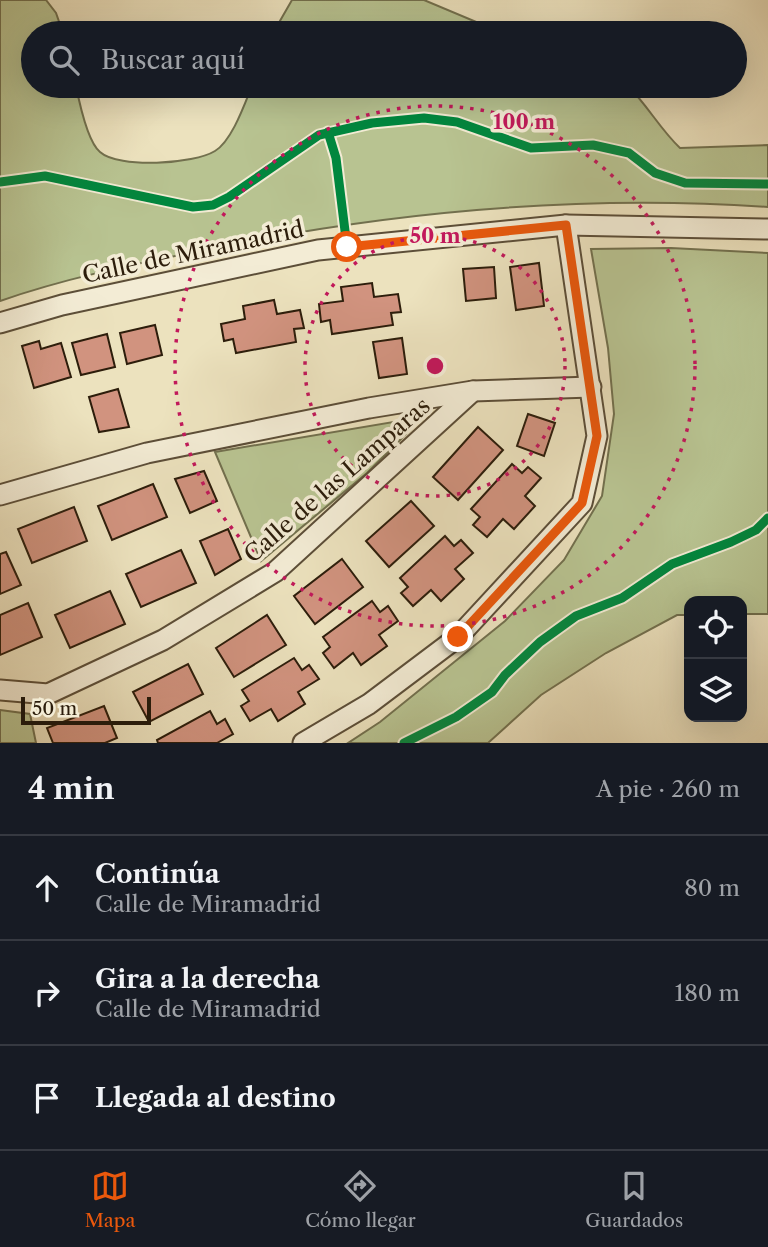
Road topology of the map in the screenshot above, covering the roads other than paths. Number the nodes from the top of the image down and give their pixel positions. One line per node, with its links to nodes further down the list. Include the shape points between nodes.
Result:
1 (566, 225): 2 (street, Calle de Miramadrid); 3 (street, Calle de Miramadrid, via 318,250 62,305); 4 (street)
2 (768, 229)
3 (0, 323)
4 (591, 387): 5 (street, Calle de las Lamparas); 8 (street, via 597,436 582,503 458,637 369,704)
5 (473, 391): 6 (street, Calle de las Lamparas, via 147,453); 7 (street, Calle de las Lamparas, via 275,572 163,640 48,694)
6 (0, 495)
7 (0, 690)
8 (303, 743)

